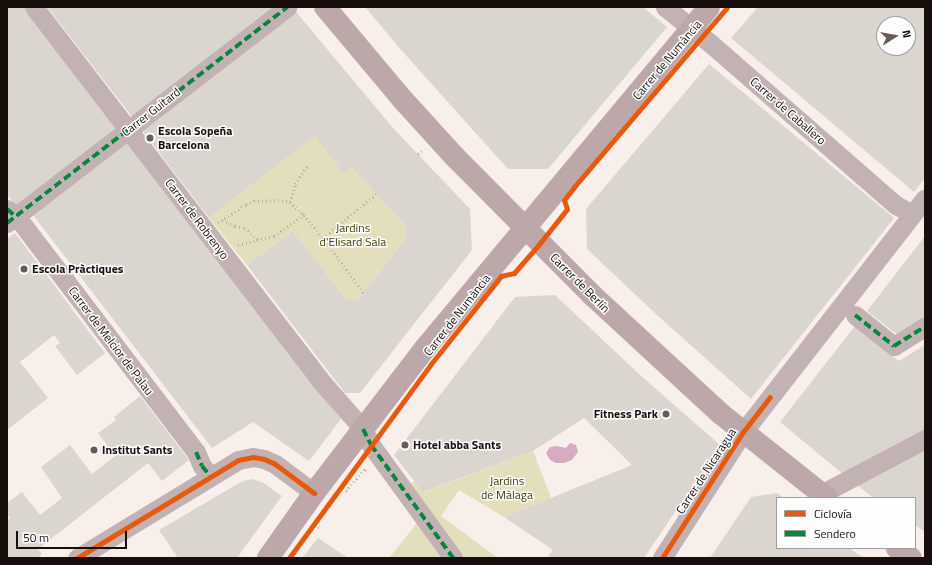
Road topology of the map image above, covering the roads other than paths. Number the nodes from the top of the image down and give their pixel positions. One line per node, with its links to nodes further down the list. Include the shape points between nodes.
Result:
1 (34, 7): 7 (street, Carrer de Robrenyo)
2 (287, 7): 7 (street, Carrer Guitard)
3 (325, 7): 11 (main road, Carrer de Berlín, via 404,101)
4 (665, 7): 6 (street, Carrer de Caballero)
5 (708, 7): 6 (main road, Carrer de Numància)
6 (691, 28): 9 (street, Carrer de Caballero, via 896,206); 11 (main road, Carrer de Numància)
7 (128, 129): 10 (street, Carrer Guitard); 14 (street, Carrer de Robrenyo, via 319,379)
8 (925, 198): 9 (street, Carrer de Nicaragua)
9 (912, 214): 15 (street, Carrer de Nicaragua)
10 (10, 216): 17 (street, Carrer de Melcior de Palau, via 196,452)
11 (524, 228): 14 (main road, Carrer de Numància); 15 (main road, Carrer de Berlín, via 636,338)
12 (855, 315): 13 (street, via 894,346)
13 (925, 327)
14 (363, 429): 18 (main road, Carrer de Numància); 23 (street, Carrer de Robrenyo, via 371,444 385,460)
15 (743, 432): 19 (main road, Carrer de Berlín); 24 (street, Carrer de Nicaragua)
16 (925, 438): 19 (street)
17 (210, 476): 18 (street, via 238,460 252,457 275,464); 21 (street)
18 (314, 493): 22 (main road, Carrer de Numància)
19 (824, 496)
20 (898, 549): 25 (main road)
21 (78, 558)
22 (268, 558)
23 (453, 558)
24 (662, 558)
25 (910, 558)

